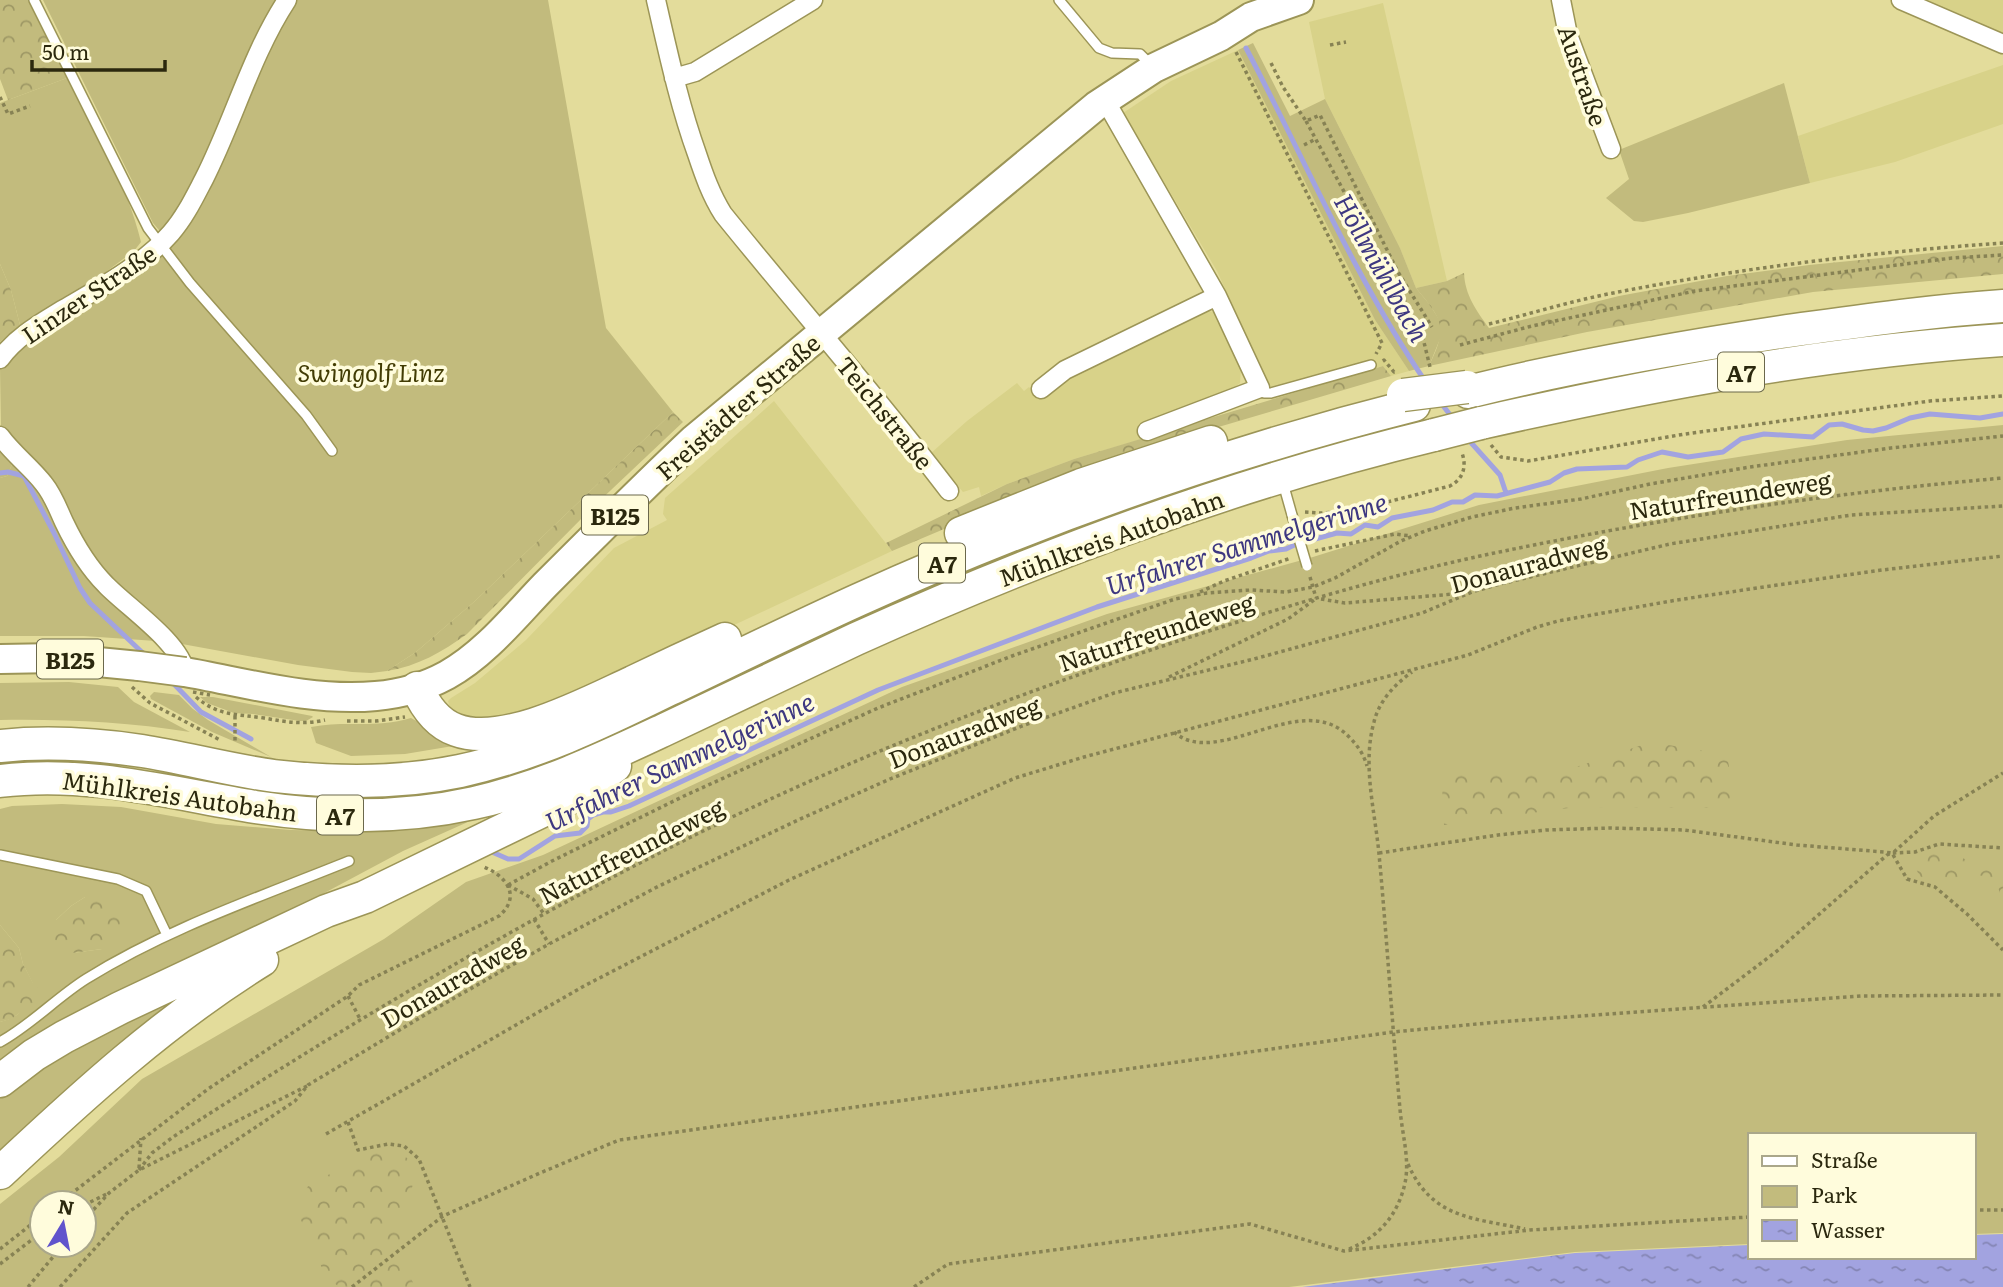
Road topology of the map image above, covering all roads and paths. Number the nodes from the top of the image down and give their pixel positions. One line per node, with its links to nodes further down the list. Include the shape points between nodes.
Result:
1 (34, 0): 24 (lane)
2 (287, 0): 24 (street, Linzer Straße, via 265,37 198,190)
3 (656, 0): 15 (street, Teichstraße)
4 (813, 0): 15 (street, via 695,72)
5 (1059, 0): 14 (lane, via 1099,48 1140,54)
6 (1299, 0): 14 (main road, Freistädter Straße / B125, via 1251,17)
7 (1561, 0): 22 (street, Austraße, via 1568,35)
8 (1901, 0): 10 (street)
9 (1346, 41): 11 (path)
10 (2003, 44)
11 (1330, 45)
12 (1233, 47): 35 (path, via 1382,343)
13 (1271, 63): 19 (path)
14 (1154, 68): 17 (main road, Freistädter Straße / B125)
15 (674, 78): 30 (street, Teichstraße, via 682,114 715,202)
16 (0, 97): 18 (path, via 8,114)
17 (1105, 100): 26 (street); 30 (main road, Freistädter Straße / B125)
18 (30, 106)
19 (1306, 121): 20 (path); 29 (path, via 1320,115 1398,272)
20 (1316, 139): 21 (path); 36 (path, via 1421,330 1429,366)
21 (1304, 145)
22 (1611, 149)
23 (2003, 243): 28 (path, via 1727,273 1611,294)
24 (160, 244): 33 (street, Linzer Straße, via 34,327); 45 (lane, via 306,415)
25 (2003, 255): 32 (path, via 1695,291)
26 (1217, 296): 37 (street); 38 (street, via 1065,370)
27 (2003, 306): 39 (highway, Mühlkreis Autobahn / A7, via 1713,342 1467,389)
28 (1489, 324)
29 (1432, 327)
30 (822, 333): 49 (street, Teichstraße); 66 (main road, Freistädter Straße / B125, via 694,439 485,646 447,675)
31 (2003, 340): 42 (highway, Mühlkreis Autobahn / A7, via 1809,361 1607,395)
32 (1460, 345)
33 (0, 359)
34 (1385, 362): 39 (path)
35 (1371, 365): 37 (lane, via 1271,393)
36 (1437, 375)
37 (1260, 388): 41 (street)
38 (1041, 389)
39 (1403, 390): 66 (highway, via 1279,422 1081,485 912,553 547,720 482,734 456,730 427,708); 71 (highway, Mühlkreis Autobahn / A7, via 1374,415 1201,467 994,542 855,602 588,729 486,765 411,779 349,782 271,775 141,751)
40 (2003, 397): 42 (path, via 1930,401 1685,434 1528,461 1500,457)
41 (1147, 431)
42 (1485, 433): 47 (highway, Mühlkreis Autobahn / A7, bridge, via 1434,435)
43 (0, 436): 65 (street, via 44,484 91,568 161,636 178,656)
44 (2003, 436): 52 (path, via 1725,471 1515,508)
45 (332, 452)
46 (1463, 453): 51 (path, via 1465,469 1450,486 1352,511)
47 (1282, 477): 51 (lane); 67 (highway, Mühlkreis Autobahn / A7, via 1151,519 1014,571)
48 (2003, 478): 60 (path, Naturfreundeweg, via 1838,495 1636,525 1480,556)
49 (949, 491)
50 (2003, 506): 58 (path, Donauradweg, via 1852,515 1670,544)
51 (1292, 515): 56 (lane, bridge)
52 (1413, 536): 53 (path, via 1395,534); 57 (path)
53 (1306, 554)
54 (2003, 556): 63 (path, via 1856,573 1590,615 1538,627)
55 (1295, 557): 59 (path)
56 (1307, 566): 57 (path)
57 (1313, 587): 59 (path); 60 (path)
58 (1472, 592): 60 (path, via 1345,603); 64 (path, Donauradweg, via 1422,612)
59 (1197, 594): 81 (path, via 1012,656 878,708 684,796)
60 (1316, 598): 64 (path, via 1288,619); 83 (path, Naturfreundeweg, via 1116,661 905,741 699,833)
61 (0, 659): 62 (main road, B125)
62 (139, 666): 65 (main road, B125, bridge); 69 (path, via 127,682 136,692)
63 (1418, 669): 68 (path); 72 (path, via 1389,693 1376,713)
64 (1161, 681): 86 (path, Donauradweg, via 1074,707 890,779 738,848)
65 (190, 684): 66 (main road, Freistädter Straße / B125, via 337,697); 70 (path, via 206,705 235,716)
66 (417, 688)
67 (667, 729): 74 (highway, Mühlkreis Autobahn / A7, via 531,787 472,804 398,814 287,811 106,781); 82 (highway, via 575,795)
68 (1174, 732): 72 (path, via 1185,740 1203,743 1293,723 1326,723 1351,738); 96 (path, via 1015,778 789,880 584,986)
69 (220, 740)
70 (235, 741)
71 (7, 743)
72 (1369, 771): 76 (path)
73 (2003, 773): 77 (path, via 1934,816)
74 (0, 781)
75 (2003, 848): 77 (path, via 1939,844)
76 (1379, 853): 77 (path, via 1498,835 1610,828 1684,830); 92 (path)
77 (1892, 853): 87 (path, via 1907,879 1935,887); 90 (path, via 1777,951)
78 (0, 855): 85 (lane, via 118,879 146,891)
79 (349, 861): 85 (lane)
80 (482, 866): 81 (path)
81 (508, 886): 83 (path, via 533,900); 89 (path, via 509,903 499,916 359,985)
82 (365, 897): 94 (highway, via 120,1008 34,1055); 101 (highway, via 187,1011 66,1110)
83 (544, 914): 84 (path, Naturfreundeweg)
84 (534, 919): 86 (path); 91 (path, Naturfreundeweg)
85 (167, 935): 93 (lane, via 85,980)
86 (549, 944): 95 (path, Donauradweg)
87 (2003, 950)
88 (2003, 995): 90 (path, via 1874,995)
89 (348, 996): 91 (path); 98 (path)
90 (1701, 1008): 92 (path)
91 (360, 1019): 100 (path, Naturfreundeweg, via 173,1137)
92 (1393, 1032): 99 (path); 108 (path, via 620,1140)
93 (0, 1042)
94 (0, 1081)
95 (309, 1085): 100 (path); 118 (path, Donauradweg, via 295,1101 127,1213)
96 (348, 1122): 97 (path); 108 (path, via 358,1150 404,1146 419,1159)
97 (326, 1134)
98 (141, 1138): 100 (path); 102 (path)
99 (1407, 1162): 111 (path, via 1421,1188 1438,1205 1464,1217); 114 (path, via 1403,1190 1391,1218 1370,1239)
100 (139, 1170): 103 (path)
101 (0, 1173)
102 (80, 1189)
103 (109, 1193): 104 (path); 105 (path)
104 (98, 1198)
105 (98, 1205)
106 (1975, 1209): 107 (path)
107 (2003, 1210)
108 (443, 1216): 119 (path); 120 (path)
109 (1748, 1217): 111 (path)
110 (28, 1227): 113 (path)
111 (1530, 1230): 114 (path)
112 (28, 1243): 116 (path)
113 (0, 1249)
114 (1344, 1251): 121 (path, via 1250,1224 948,1264)
115 (51, 1259): 117 (path)
116 (0, 1264)
117 (28, 1287)
118 (60, 1287)
119 (352, 1287)
120 (470, 1287)
121 (914, 1287)

